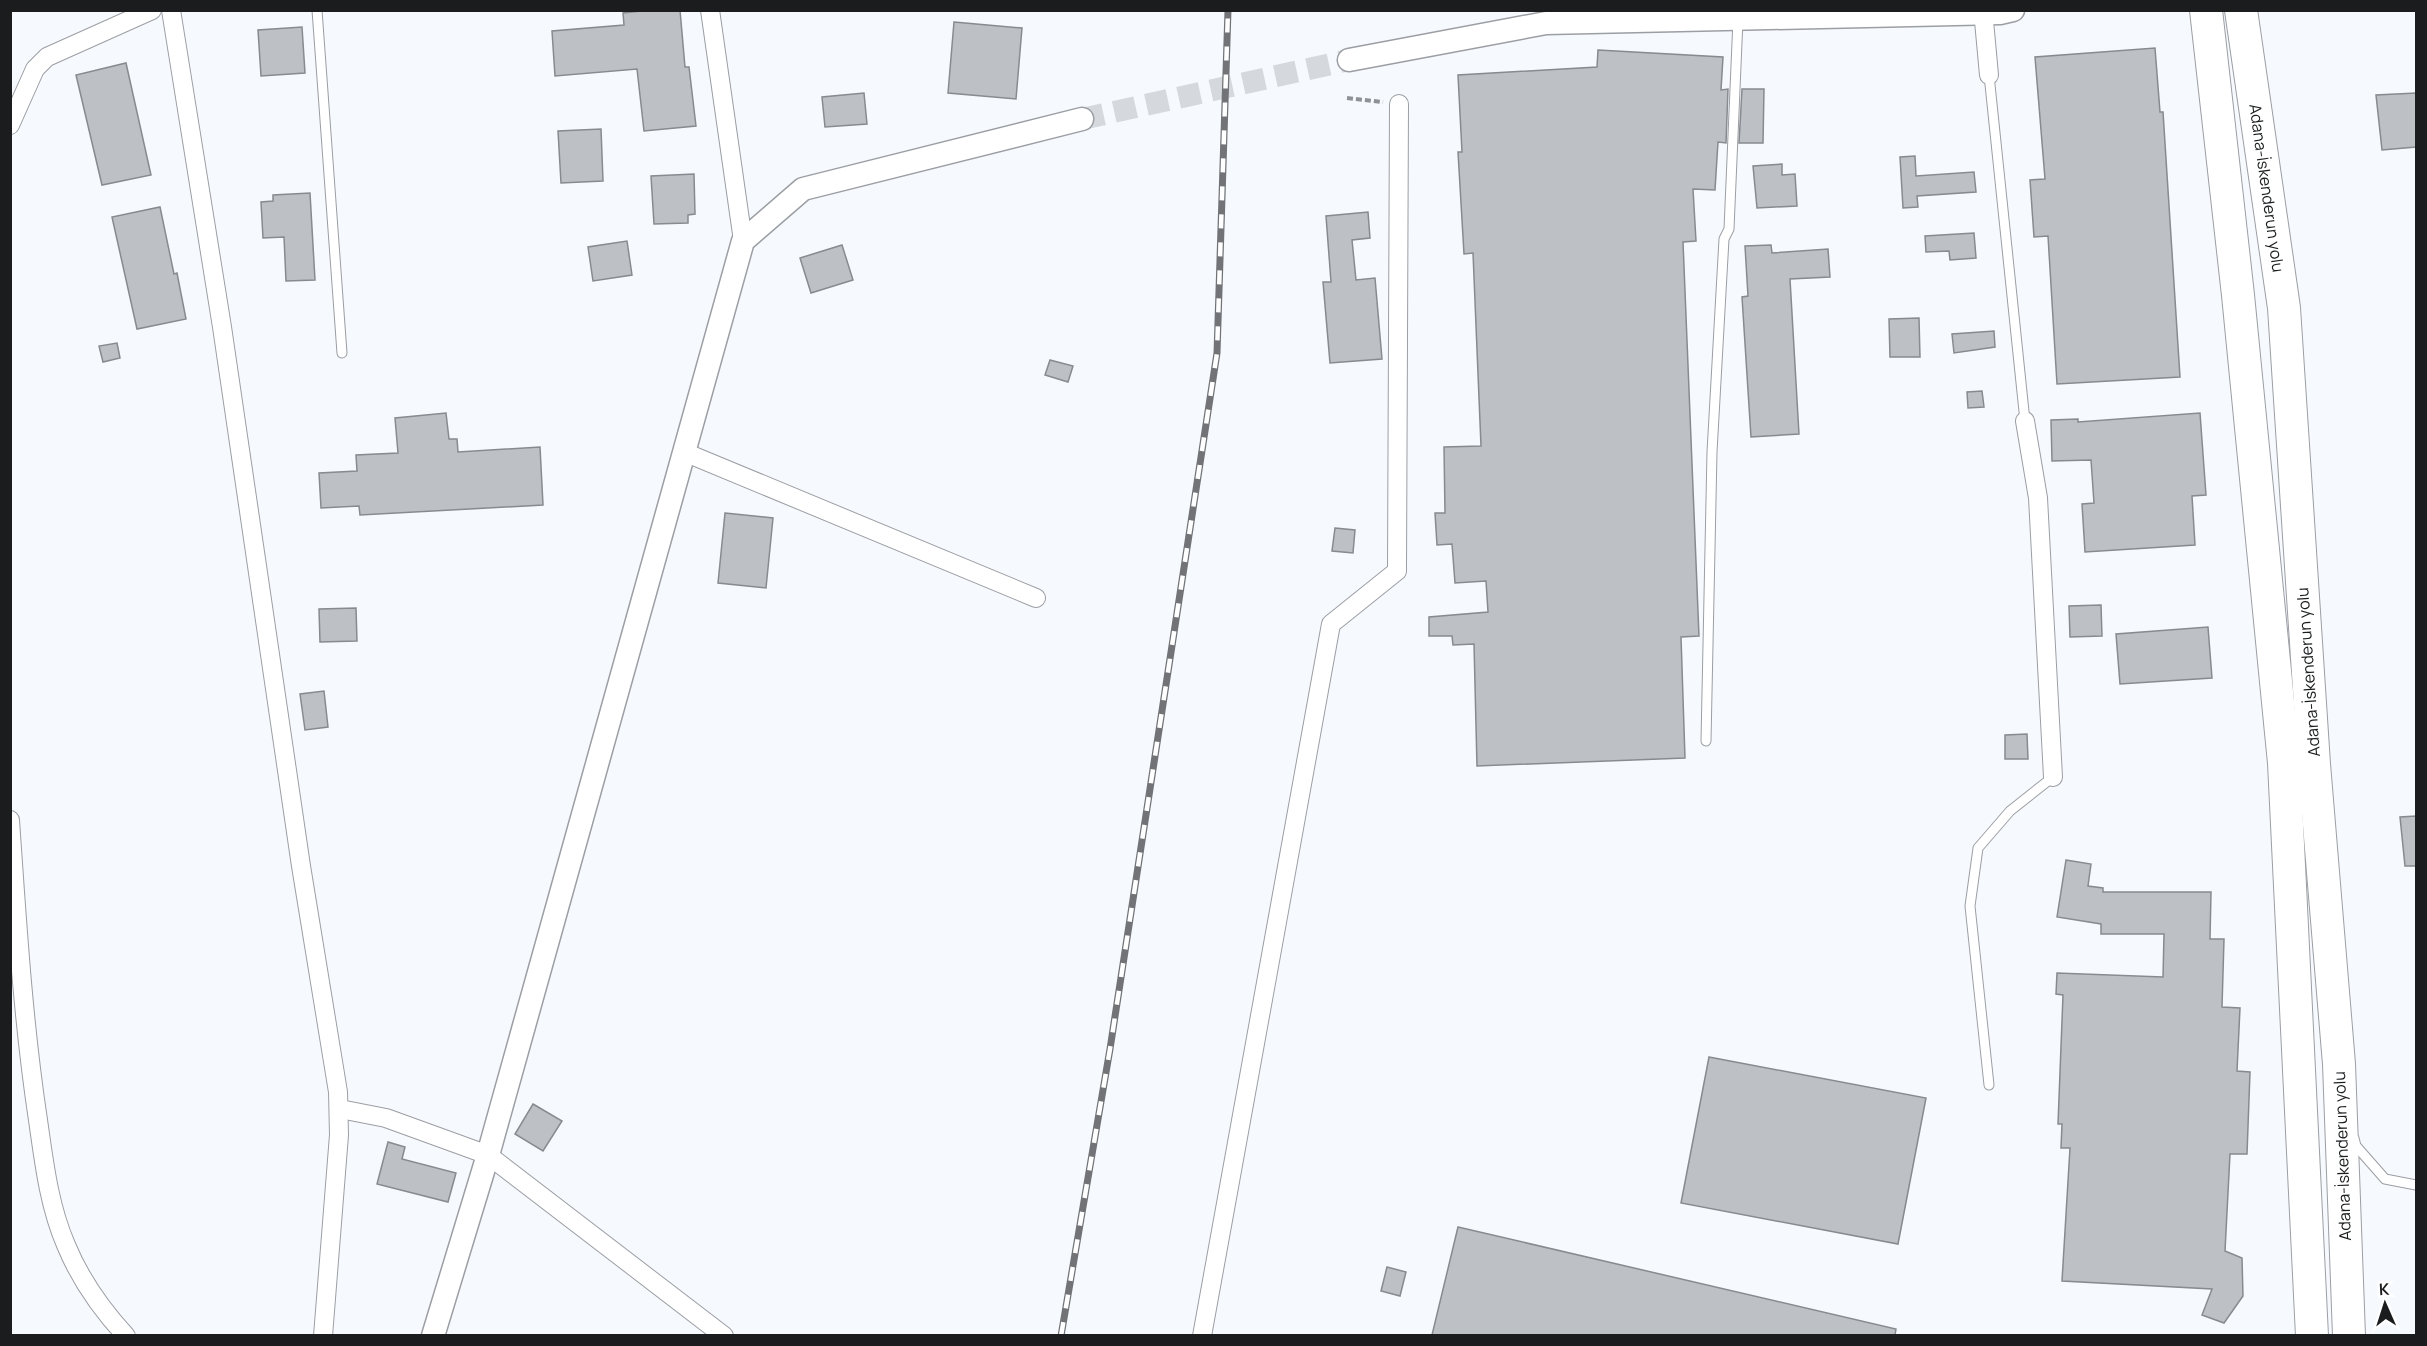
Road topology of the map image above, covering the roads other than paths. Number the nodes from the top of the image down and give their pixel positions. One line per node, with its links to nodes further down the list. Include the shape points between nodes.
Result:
1 (152, 10): 15 (street, via 47,57 35,69)
2 (171, 10): 26 (street)
3 (317, 10): 17 (lane)
4 (710, 10): 16 (street)
5 (2013, 10): 8 (street)
6 (2206, 10): 34 (highway, via 2284,763)
7 (2241, 10): 24 (highway, Adana-İskenderun yolu, via 2284,308 2314,764)
8 (1983, 12): 10 (street); 12 (street)
9 (1546, 17): 10 (street); 11 (street)
10 (1738, 19): 21 (lane, via 1729,229 1724,239 1712,452)
11 (1349, 60)
12 (1989, 75): 18 (lane)
13 (1399, 104): 33 (street, via 1397,571 1331,624)
14 (1082, 119): 16 (street, via 803,189)
15 (10, 125)
16 (743, 241): 19 (street)
17 (342, 353)
18 (2025, 421): 22 (street, via 2038,498)
19 (684, 452): 20 (street); 27 (street)
20 (1036, 598)
21 (1706, 741)
22 (2053, 777): 25 (lane, via 2010,811 1978,848 1970,906)
23 (10, 820): 29 (street, via 21,985 47,1177 65,1243 80,1276)
24 (2339, 1064): 28 (lane, via 2356,1146 2385,1179); 35 (highway, Adana-İskenderun yolu)
25 (1989, 1085)
26 (340, 1109): 27 (street, via 386,1119); 30 (street)
27 (488, 1155): 31 (street); 32 (street)
28 (2416, 1185)
29 (126, 1335)
30 (323, 1335)
31 (433, 1335)
32 (724, 1335)
33 (1202, 1335)
34 (2312, 1335)
35 (2349, 1335)

